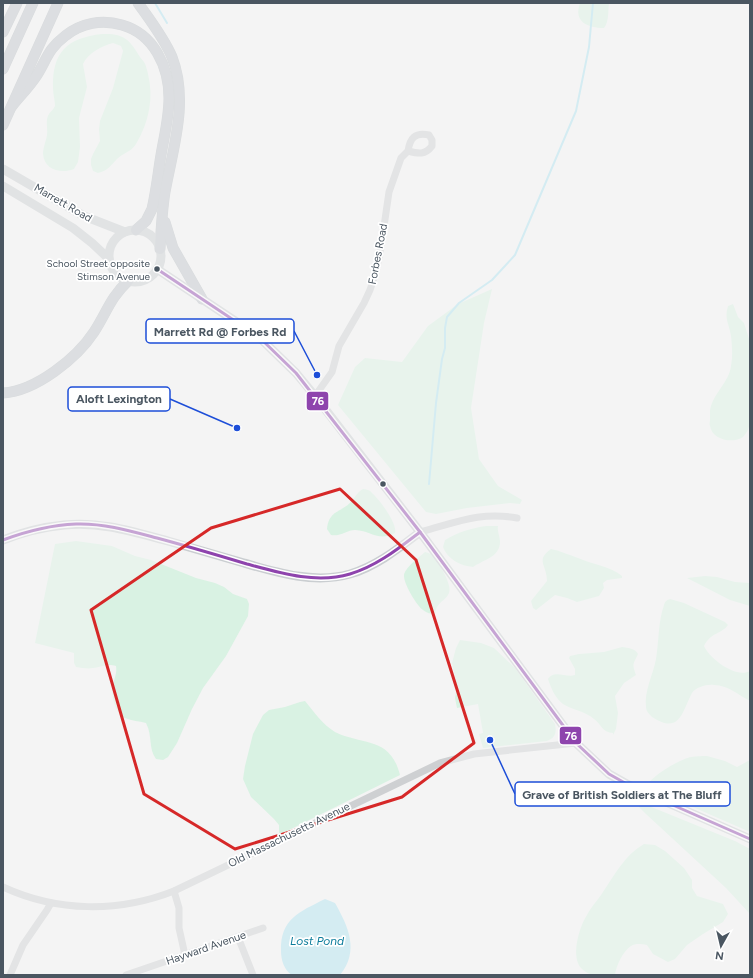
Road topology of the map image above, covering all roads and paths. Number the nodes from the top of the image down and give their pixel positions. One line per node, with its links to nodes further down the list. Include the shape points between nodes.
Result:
1 (17, 3): 5 (highway)
2 (33, 3): 6 (highway)
3 (58, 3): 7 (highway)
4 (138, 3): 12 (highway, via 168,48 179,87 179,114)
5 (3, 32)
6 (3, 69)
7 (12, 106): 8 (highway); 13 (highway, via 37,75 53,47 76,29 93,23 110,22 131,28 148,40 165,70 169,108 152,207 147,220)
8 (3, 125)
9 (408, 151): 21 (street, Forbes Road, via 401,158 390,192 376,272 370,290 338,346 332,372)
10 (3, 169): 14 (main road, Marrett Road, via 84,216)
11 (3, 186): 16 (main road, Marrett Road, via 73,228)
12 (163, 206): 15 (highway); 19 (highway, via 170,242)
13 (136, 230): 14 (main road); 15 (main road, via 156,240)
14 (125, 232): 16 (main road, via 112,243)
15 (160, 249): 17 (main road, via 161,260)
16 (109, 259): 18 (main road, via 110,266 116,274)
17 (157, 269): 18 (main road, via 151,277 142,281); 19 (main road)
18 (128, 281): 20 (highway, via 114,296 90,337 71,357 32,386)
19 (202, 299): 21 (main road, via 259,338 287,363)
20 (3, 393)
21 (315, 396): 23 (main road)
22 (517, 518): 23 (street, via 484,515)
23 (420, 532): 24 (main road, via 383,559 360,571 324,578 284,574 137,532 102,525 65,524 32,530); 25 (main road)
24 (3, 540)
25 (576, 743): 26 (main road, via 608,774 632,788); 28 (street, Old Massachusetts Avenue, via 474,754 440,763)
26 (750, 839)
27 (3, 887): 29 (street, Old Massachusetts Avenue)
28 (174, 891): 29 (street, Old Massachusetts Avenue, via 140,902 107,907); 32 (street, via 179,908 179,928)
29 (51, 903): 33 (street, via 23,945)
30 (263, 928): 31 (street, Hayward Avenue)
31 (238, 937): 32 (street, Hayward Avenue); 35 (street)
32 (185, 955): 34 (street, Hayward Avenue)
33 (10, 975)
34 (126, 975)
35 (253, 975)

